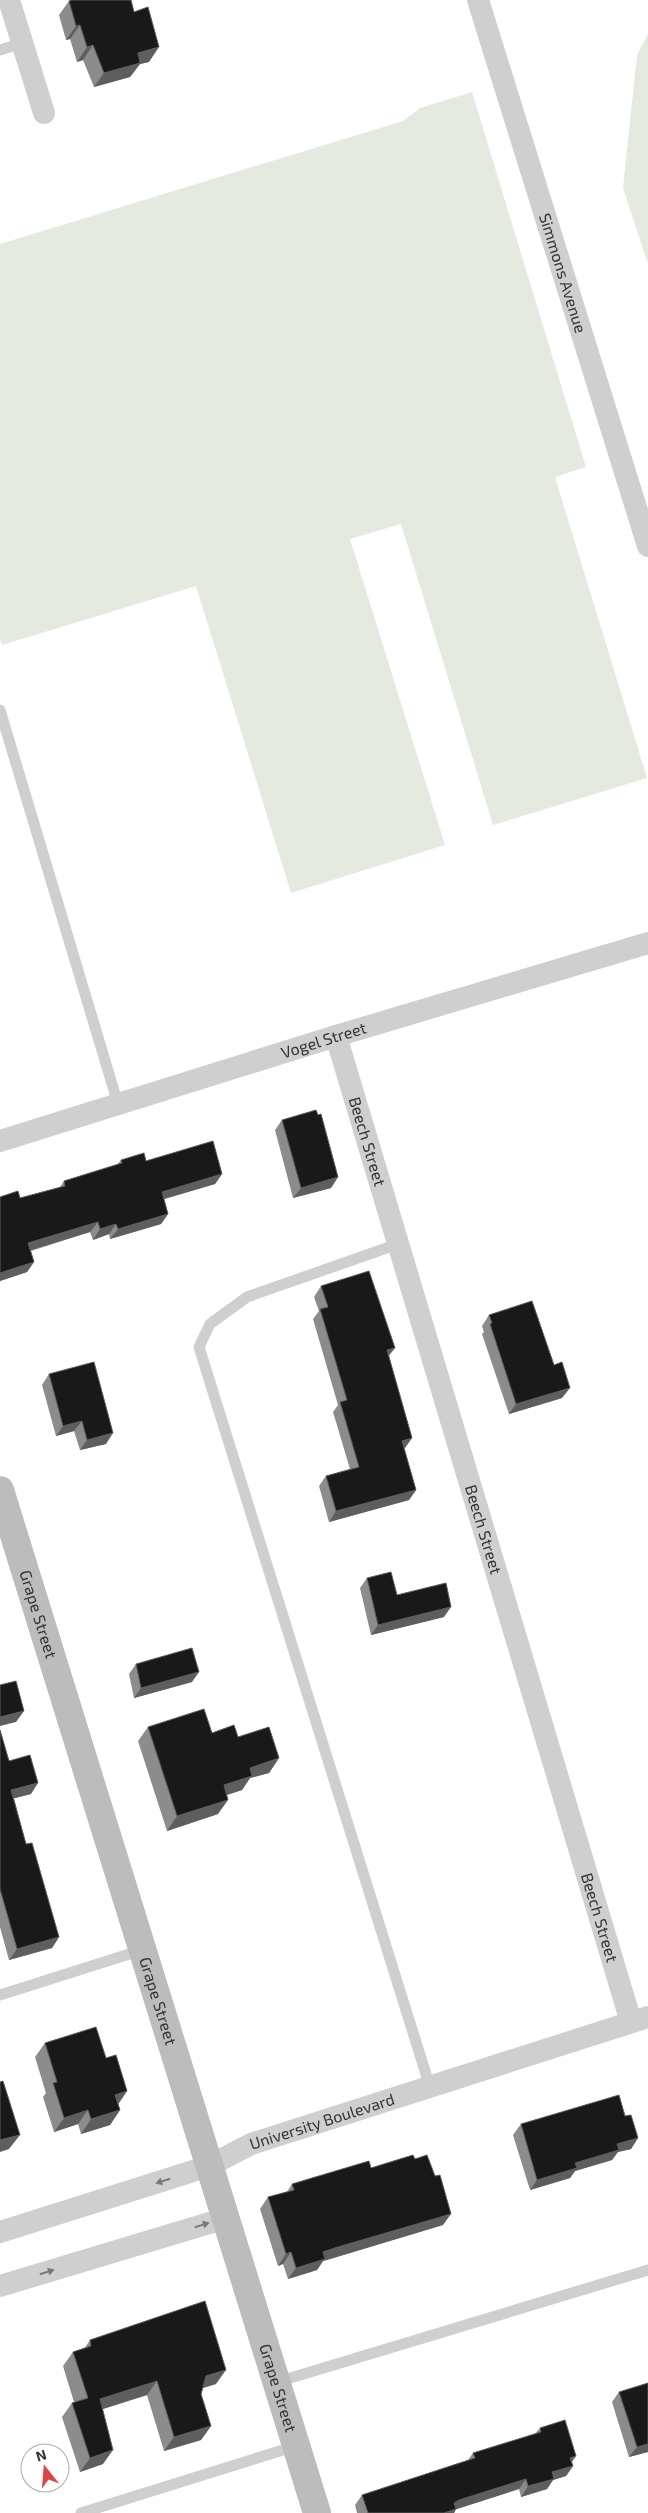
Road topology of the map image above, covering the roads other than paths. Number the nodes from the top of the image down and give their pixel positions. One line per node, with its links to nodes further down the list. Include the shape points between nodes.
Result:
1 (9, 0): 3 (street)
2 (478, 0): 6 (street, Simmons Avenue)
3 (22, 43): 4 (lane); 5 (street)
4 (0, 50)
5 (44, 113)
6 (648, 546)
7 (0, 710): 10 (lane)
8 (648, 943): 9 (street, Vogel Street)
9 (336, 1036): 10 (street, Vogel Street); 12 (street, Beech Street)
10 (118, 1104): 11 (street, Vogel Street)
11 (0, 1141)
12 (398, 1244): 16 (street, Beech Street); 17 (lane, via 247,1297 210,1324 199,1347)
13 (0, 1490): 14 (street, Grape Street)
14 (142, 1950): 15 (lane); 18 (street, Grape Street)
15 (0, 1995)
16 (640, 2020): 17 (street, University Boulevard)
17 (430, 2087): 18 (street, University Boulevard, via 251,2144)
18 (209, 2166): 19 (street, Grape Street); 20 (street, University Boulevard, one-way to 20)
19 (226, 2218): 22 (street, one-way to 19); 23 (street, Grape Street)
20 (0, 2232)
21 (648, 2270): 23 (lane)
22 (0, 2286)
23 (277, 2382): 24 (street, Grape Street)
24 (296, 2446): 25 (lane); 26 (street, Grape Street)
25 (81, 2513)
26 (317, 2513)

